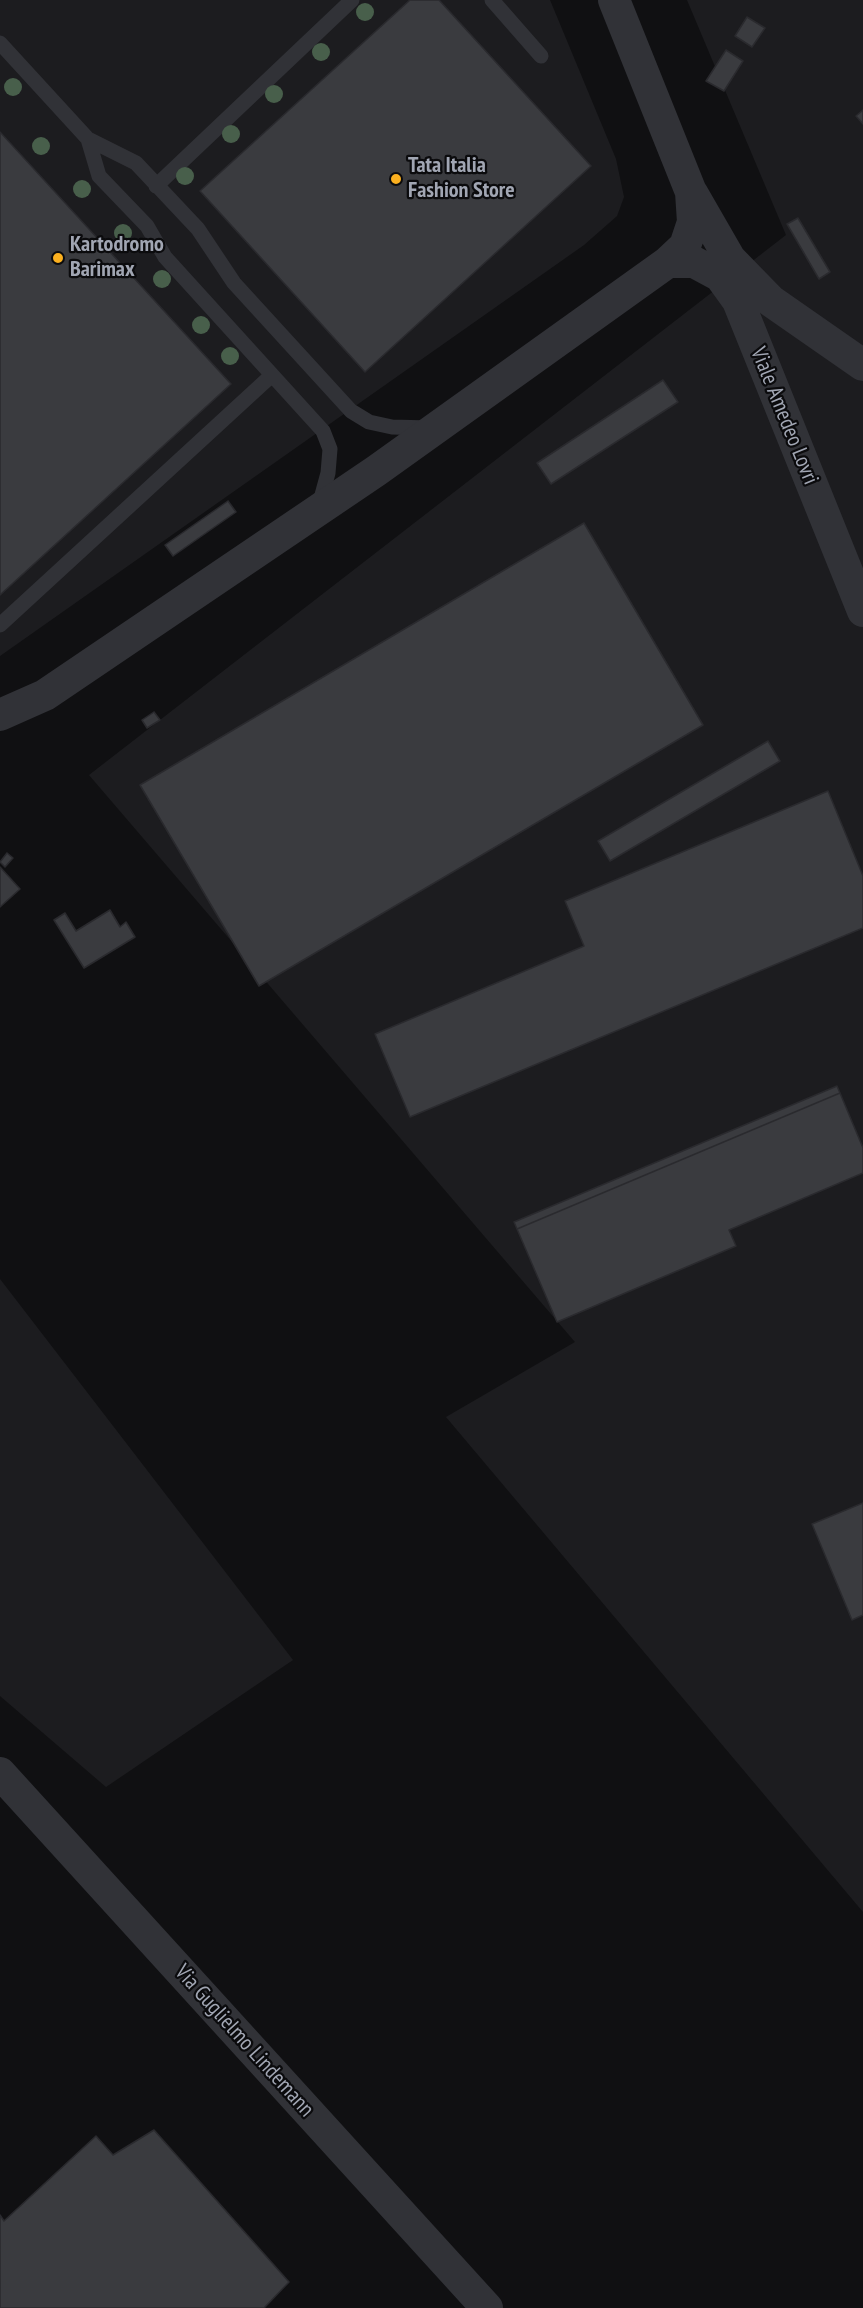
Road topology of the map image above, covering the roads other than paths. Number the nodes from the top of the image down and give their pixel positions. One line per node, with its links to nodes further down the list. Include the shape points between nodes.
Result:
1 (352, 0): 7 (lane)
2 (492, 0): 5 (lane)
3 (614, 0): 8 (street)
4 (0, 43): 6 (lane)
5 (541, 56)
6 (88, 139): 7 (lane, via 136,163); 11 (lane, via 99,176 147,226 165,257)
7 (156, 186): 12 (lane, via 198,229 234,283 351,411 377,424)
8 (691, 192): 9 (street, via 693,222 685,246); 10 (street, via 730,259 746,276 771,301)
9 (668, 262): 12 (street); 14 (street, Viale Amedeo Lovri, via 693,262 720,276 738,301)
10 (863, 365)
11 (272, 375): 13 (lane, via 323,431 330,449); 15 (lane)
12 (435, 428): 13 (street)
13 (318, 510): 16 (street, via 45,695)
14 (863, 608)
15 (0, 626)
16 (0, 715)
17 (0, 1773): 18 (street, Via Guglielmo Lindemann)
18 (487, 2308)

